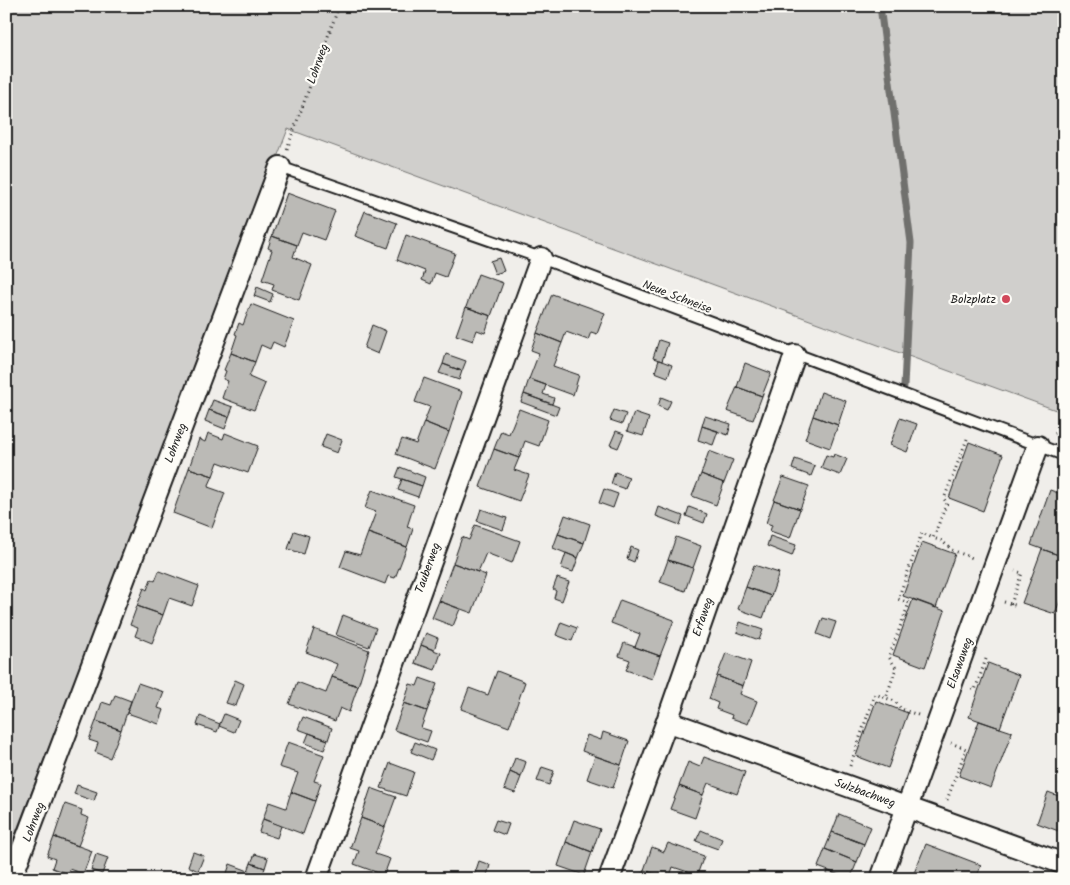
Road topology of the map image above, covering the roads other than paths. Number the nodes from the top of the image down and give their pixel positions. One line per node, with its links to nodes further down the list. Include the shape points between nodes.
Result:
1 (280, 166): 2 (lane, Neue Schneise); 9 (street, Lohrweg)
2 (541, 258): 3 (lane, Neue Schneise); 10 (street, Tauberweg)
3 (795, 355): 4 (lane, Neue Schneise); 6 (street, Erfaweg)
4 (1038, 446): 5 (lane, Neue Schneise); 7 (street, Elsawaweg)
5 (1064, 455)
6 (667, 721): 7 (street, Sulzbachweg); 11 (street, Erfaweg)
7 (907, 808): 8 (street, Sulzbachweg); 12 (street, Elsawaweg)
8 (1064, 864)
9 (11, 879)
10 (316, 879)
11 (609, 879)
12 (881, 879)

